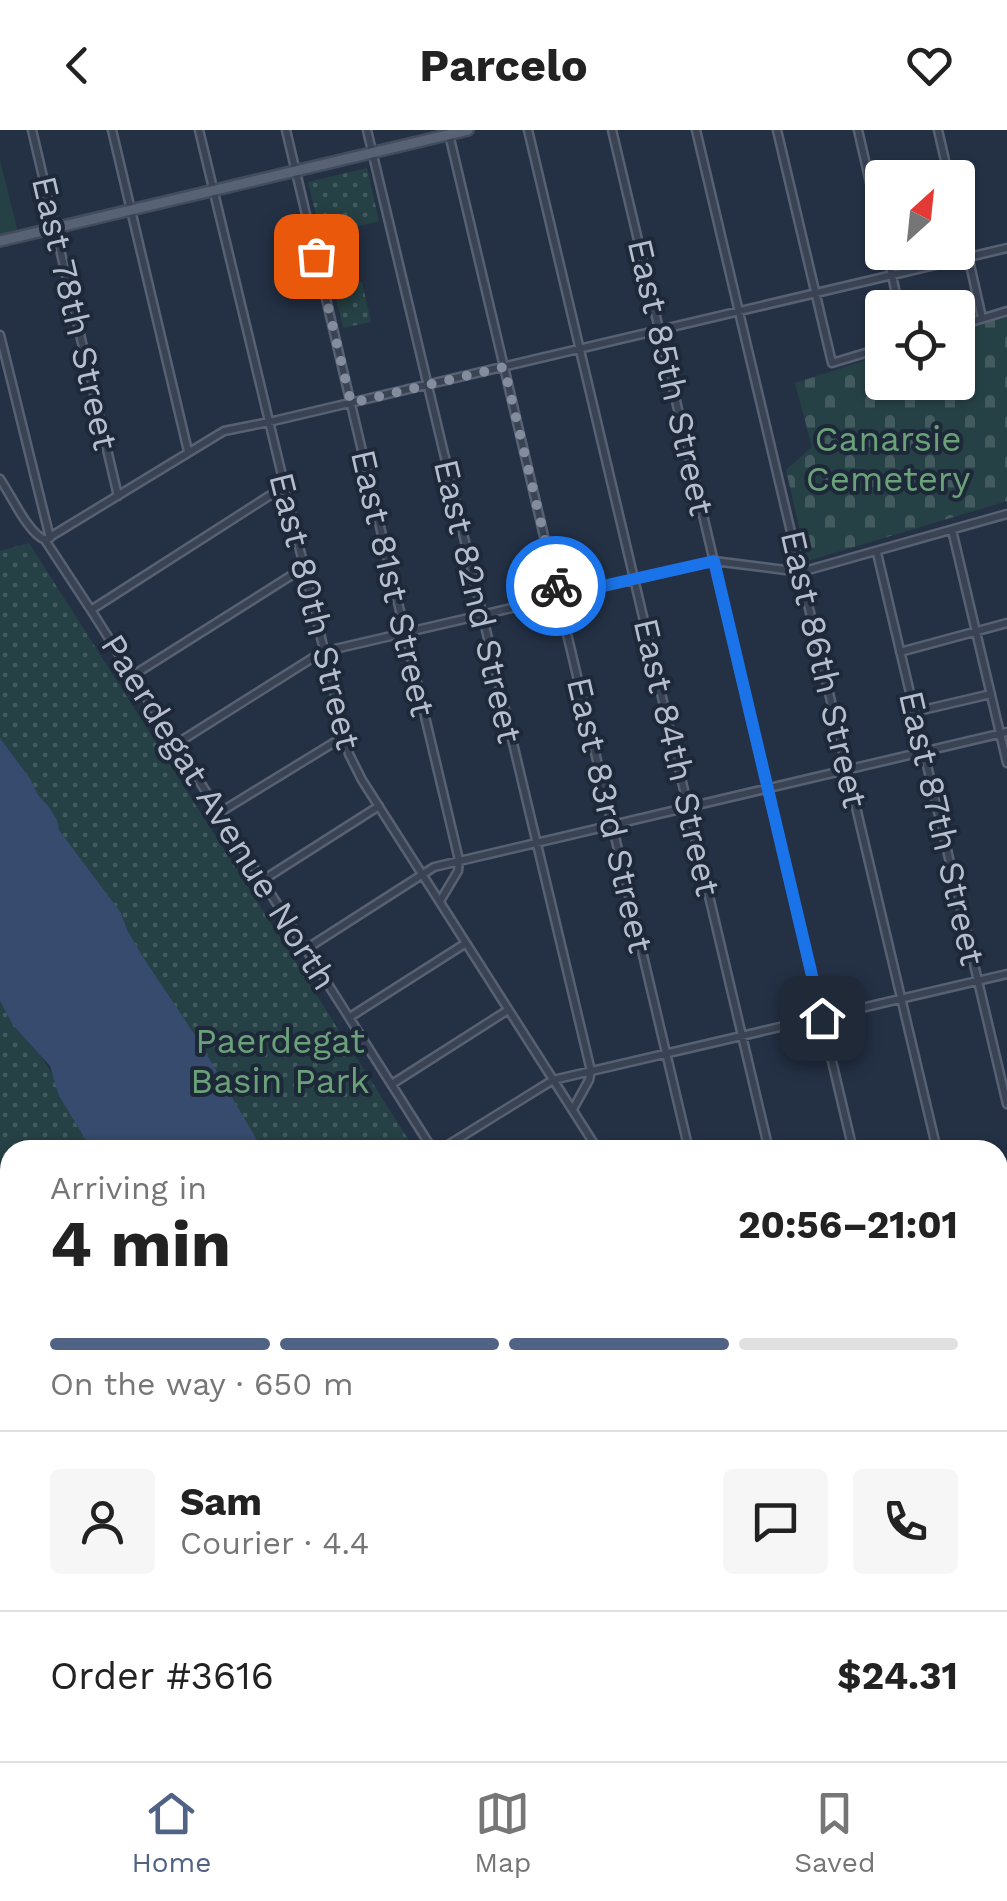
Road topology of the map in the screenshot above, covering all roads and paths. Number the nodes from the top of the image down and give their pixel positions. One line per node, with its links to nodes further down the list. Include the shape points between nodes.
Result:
1 (32, 130): 20 (street, East 78th Street)
2 (112, 130): 19 (street)
3 (199, 130): 18 (street, East 80th Street)
4 (286, 130): 17 (street, East 81st Street)
5 (367, 130): 14 (street, East 82nd Street)
6 (468, 130): 13 (main road)
7 (528, 130): 36 (street, East 84th Street)
8 (612, 130): 34 (street, East 85th Street)
9 (696, 130): 31 (street, East 86th Street)
10 (777, 130): 29 (street)
11 (858, 130): 16 (street)
12 (938, 130): 15 (street)
13 (448, 132): 14 (main road); 38 (street, East 83rd Street)
14 (372, 153): 17 (main road); 39 (street, East 82nd Street)
15 (946, 160)
16 (865, 161)
17 (296, 171): 18 (main road); 40 (street, East 81st Street)
18 (214, 190): 19 (main road); 41 (street, East 80th Street)
19 (131, 210): 20 (main road); 42 (street)
20 (55, 228): 21 (main road); 45 (street, East 78th Street)
21 (0, 241)
22 (1007, 248): 23 (street)
23 (975, 255)
24 (891, 270): 27 (street)
25 (913, 270): 27 (street)
26 (971, 270): 32 (street)
27 (892, 275): 28 (street); 29 (street)
28 (895, 290)
29 (816, 293): 31 (street); 37 (street, via 832,363)
30 (1007, 310): 32 (street)
31 (739, 311): 34 (street); 52 (street, East 86th Street)
32 (982, 318): 33 (street)
33 (975, 320)
34 (660, 330): 36 (street); 50 (street, East 85th Street)
35 (0, 335): 48 (street)
36 (580, 348): 38 (street); 53 (street, East 84th Street)
37 (865, 353)
38 (504, 367): 39 (street); 54 (street, East 83rd Street)
39 (427, 385): 40 (street); 56 (street, East 82nd Street)
40 (351, 403): 41 (street); 58 (street, East 81st Street)
41 (268, 422): 42 (street, via 224,431); 44 (street, East 80th Street)
42 (188, 452): 45 (street)
43 (0, 478): 48 (street, Paerdegat Avenue North, via 37,537)
44 (284, 486): 51 (street, East 80th Street); 55 (street)
45 (118, 496): 48 (street)
46 (1007, 514): 47 (street)
47 (952, 530): 49 (street); 59 (street)
48 (47, 539): 55 (street, Paerdegat Avenue North)
49 (877, 552): 52 (street); 61 (street, East 87th Street)
50 (714, 561): 52 (street); 53 (street); 71 (street, East 85th Street)
51 (303, 568): 60 (street, East 80th Street); 62 (street)
52 (801, 572): 70 (street, East 86th Street)
53 (634, 578): 54 (street); 73 (street, East 84th Street)
54 (558, 596): 56 (street); 75 (street, East 83rd Street)
55 (91, 610): 62 (street, Paerdegat Avenue North)
56 (482, 614): 58 (street); 76 (street, East 82nd Street)
57 (1007, 622): 59 (street)
58 (405, 632): 60 (street); 77 (street, East 81st Street)
59 (976, 632): 61 (street); 63 (street)
60 (322, 652): 66 (street, East 80th Street); 67 (street)
61 (900, 652): 64 (street, East 87th Street)
62 (132, 676): 67 (street, Paerdegat Avenue North)
63 (991, 694): 64 (street); 65 (street)
64 (914, 712): 68 (street, East 87th Street)
65 (1004, 733): 68 (street); 69 (street)
66 (343, 737): 72 (street, East 80th Street); 74 (street)
67 (176, 744): 74 (street, Paerdegat Avenue North)
68 (923, 751): 70 (street); 84 (street, East 87th Street)
69 (1007, 763)
70 (847, 768): 71 (street); 85 (street, East 86th Street)
71 (768, 788): 73 (street); 88 (street, East 85th Street)
72 (379, 806): 78 (street, East 80th Street); 79 (street)
73 (688, 806): 75 (street); 89 (street, East 84th Street)
74 (219, 813): 79 (street, Paerdegat Avenue North)
75 (612, 824): 76 (street); 90 (street, East 83rd Street)
76 (536, 842): 77 (street); 91 (street, East 82nd Street)
77 (459, 860): 78 (street); 80 (street)
78 (422, 874): 80 (street, East 80th Street); 82 (street)
79 (263, 880): 82 (street, Paerdegat Avenue North)
80 (440, 901): 81 (street, East 80th Street)
81 (466, 943): 86 (street, East 80th Street); 87 (street)
82 (306, 948): 87 (street, Paerdegat Avenue North)
83 (1007, 974): 84 (street)
84 (978, 981): 85 (street); 94 (street, East 87th Street)
85 (902, 999): 88 (street); 102 (street, East 86th Street)
86 (508, 1010): 92 (street, East 80th Street); 93 (street)
87 (350, 1017): 93 (street, Paerdegat Avenue North)
88 (822, 1018): 89 (street); 101 (street, East 85th Street)
89 (743, 1036): 90 (street); 100 (street, East 84th Street)
90 (666, 1054): 91 (street); 99 (street, East 83rd Street)
91 (591, 1072): 92 (street); 95 (street)
92 (553, 1080): 95 (street, East 80th Street); 97 (street)
93 (392, 1084): 96 (street, Paerdegat Avenue North)
94 (1007, 1104)
95 (573, 1110): 98 (street, East 80th Street)
96 (430, 1140)
97 (454, 1140)
98 (590, 1140)
99 (687, 1140)
100 (768, 1140)
101 (852, 1140)
102 (935, 1140)

